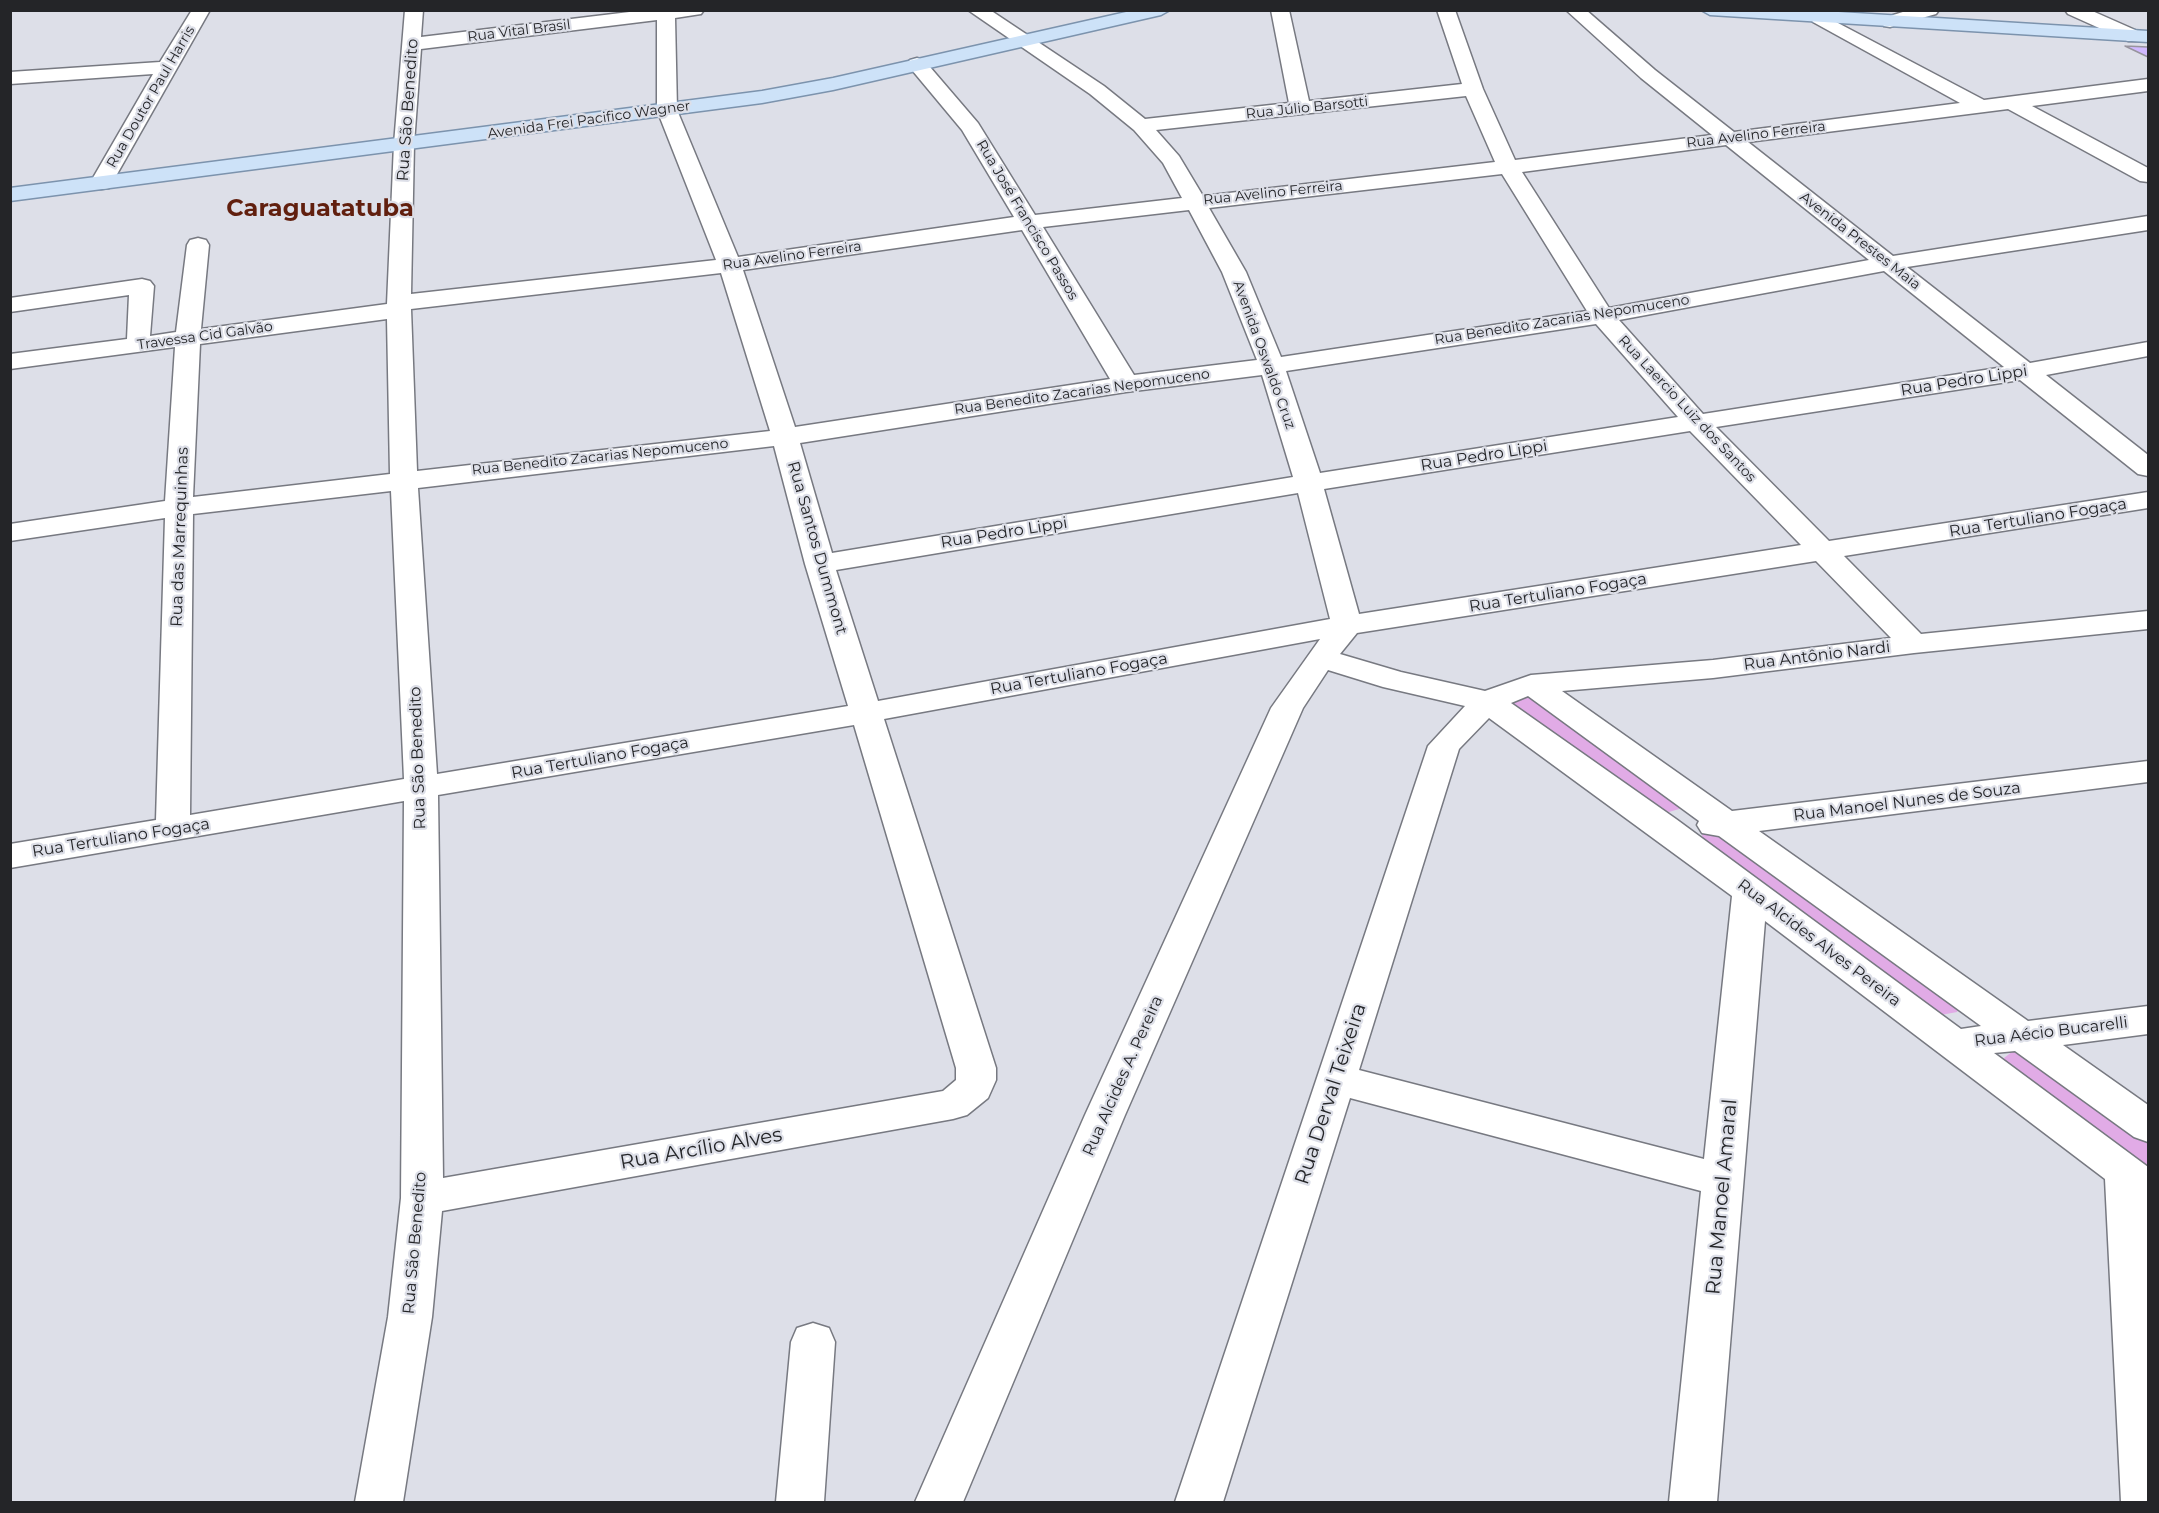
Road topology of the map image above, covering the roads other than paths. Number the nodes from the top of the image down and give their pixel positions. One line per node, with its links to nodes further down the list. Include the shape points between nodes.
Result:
1 (201, 10): 19 (street, Rua Doutor Paul Harris)
2 (414, 10): 17 (street, Rua São Benedito)
3 (695, 10): 12 (street, Rua Vital Brasil)
4 (977, 10): 16 (street, Avenida Oswaldo Cruz)
5 (1161, 10): 16 (main road, Avenida Frei Pacifico Wagner)
6 (1280, 10): 25 (street)
7 (1446, 10): 22 (street, Rua Laercio Luiz dos Santos)
8 (1575, 10): 28 (street, Avenida Prestes Maia)
9 (1710, 10): 13 (main road)
10 (1930, 10): 14 (street)
11 (2074, 10): 15 (street)
12 (666, 12): 17 (street, Rua Vital Brasil); 26 (street, Rua Santos Dummont)
13 (1818, 18): 14 (main road); 24 (street)
14 (1890, 22): 15 (main road)
15 (2142, 37)
16 (1024, 40): 18 (main road, Avenida Frei Pacifico Wagner); 27 (street, Avenida Oswaldo Cruz)
17 (413, 44): 29 (street, Rua São Benedito)
18 (918, 64): 26 (main road, Avenida Frei Pacifico Wagner, via 782,93); 35 (street, Rua José Francisco Passos, via 971,127)
19 (166, 67): 20 (street); 32 (street, Rua Doutor Paul Harris)
20 (10, 78)
21 (2148, 86): 23 (street, Rua Avelino Ferreira)
22 (1473, 89): 25 (street, Rua Júlio Barsotti); 30 (street, Rua Laercio Luiz dos Santos)
23 (2012, 103): 24 (street, Rua Avelino Ferreira); 31 (street)
24 (1982, 107): 28 (street, Rua Avelino Ferreira)
25 (1300, 108): 27 (street, Rua Júlio Barsotti)
26 (667, 110): 29 (main road, Avenida Frei Pacifico Wagner); 39 (street, Rua Santos Dummont)
27 (1141, 126): 34 (street, Avenida Oswaldo Cruz, via 1172,160)
28 (1730, 139): 30 (street, Rua Avelino Ferreira); 38 (street, Avenida Prestes Maia)
29 (404, 144): 32 (main road, Avenida Frei Pacifico Wagner); 41 (street, Rua São Benedito)
30 (1508, 167): 34 (street, Rua Avelino Ferreira); 42 (street, Rua Laercio Luiz dos Santos)
31 (2148, 176)
32 (102, 183): 33 (main road, Avenida Frei Pacifico Wagner)
33 (10, 195)
34 (1196, 202): 35 (street, Rua Avelino Ferreira); 47 (street, Avenida Oswaldo Cruz, via 1234,272)
35 (1029, 222): 39 (street, Rua Avelino Ferreira); 49 (street, Rua José Francisco Passos)
36 (2148, 223): 38 (street, Rua Benedito Zacarias Nepomuceno)
37 (198, 245): 44 (street, Rua das Marrequinhas)
38 (1888, 263): 42 (street, Rua Benedito Zacarias Nepomuceno); 48 (street, Avenida Prestes Maia)
39 (730, 265): 41 (street, Rua Avelino Ferreira); 51 (street, Rua Santos Dummont)
40 (10, 305): 43 (street, via 142,286)
41 (399, 306): 44 (street, Travessa Cid Galvão); 53 (street, Rua São Benedito)
42 (1602, 316): 47 (street, Rua Benedito Zacarias Nepomuceno); 50 (street, Rua Laercio Luiz dos Santos)
43 (138, 337)
44 (188, 338): 46 (street, Travessa Cid Galvão); 56 (street, Rua das Marrequinhas)
45 (2148, 349): 48 (street, Rua Pedro Lippi)
46 (10, 362)
47 (1272, 366): 49 (street, Rua Benedito Zacarias Nepomuceno); 54 (street, Avenida Oswaldo Cruz)
48 (2026, 371): 50 (street, Rua Pedro Lippi); 52 (street, Avenida Prestes Maia)
49 (1126, 384): 51 (street, Rua Benedito Zacarias Nepomuceno)
50 (1697, 423): 54 (street, Rua Pedro Lippi); 58 (street, Rua Laercio Luiz dos Santos)
51 (785, 436): 53 (street, Rua Benedito Zacarias Nepomuceno); 59 (street, Rua Santos Dummont)
52 (2148, 468)
53 (404, 479): 56 (street, Rua Benedito Zacarias Nepomuceno); 68 (street, Rua São Benedito)
54 (1309, 483): 59 (street, Rua Pedro Lippi); 61 (street, Avenida Oswaldo Cruz)
55 (2148, 500): 58 (street, Rua Tertuliano Fogaça)
56 (179, 507): 57 (street, Rua Benedito Zacarias Nepomuceno); 71 (street, Rua das Marrequinhas)
57 (10, 533)
58 (1823, 552): 61 (street, Rua Tertuliano Fogaça); 62 (street, Rua Laercio Luiz dos Santos)
59 (820, 564): 66 (street, Rua Santos Dummont)
60 (2148, 620): 62 (street, Rua Antônio Nardi)
61 (1347, 625): 63 (street, Rua Alcides A. Pereira); 66 (street, Rua Tertuliano Fogaça)
62 (1914, 644): 64 (street, Rua Antônio Nardi, via 1713,669)
63 (1322, 658): 65 (street, via 1394,680); 86 (street, Rua Alcides A. Pereira, via 1287,708 1105,1115)
64 (1531, 684): 65 (street, Rua Antônio Nardi); 69 (street)
65 (1487, 700): 70 (street, Rua Alcides Alves Pereira); 77 (street, Rua Derval Teixeira, via 1444,746)
66 (865, 713): 68 (street, Rua Tertuliano Fogaça); 78 (street, Rua Santos Dummont, via 976,1068)
67 (2148, 771): 69 (street, Rua Manoel Nunes de Souza)
68 (421, 788): 71 (street, Rua Tertuliano Fogaça); 82 (street, Rua São Benedito)
69 (1726, 824): 70 (street, Rua Manoel Nunes de Souza); 75 (street)
70 (1664, 827): 73 (street, Rua Alcides Alves Pereira)
71 (173, 830): 72 (street, Rua Tertuliano Fogaça)
72 (10, 856)
73 (1750, 891): 76 (street, Rua Alcides Alves Pereira); 80 (street, Rua Manoel Amaral)
74 (2148, 1020): 75 (street, Rua Aécio Bucarelli)
75 (2021, 1034): 76 (street, Rua Aécio Bucarelli); 79 (street)
76 (1953, 1044): 81 (street, Rua Alcides Alves Pereira)
77 (1336, 1079): 80 (street); 87 (street, Rua Derval Teixeira)
78 (974, 1087): 82 (street, Rua Arcílio Alves, via 953,1104)
79 (2148, 1126)
80 (1723, 1180): 88 (street, Rua Manoel Amaral)
81 (2137, 1180): 89 (street)
82 (422, 1198): 84 (street, Rua São Benedito, via 410,1317)
83 (813, 1342): 85 (street)
84 (380, 1503)
85 (800, 1503)
86 (939, 1503)
87 (1199, 1503)
88 (1693, 1503)
89 (2145, 1503)

